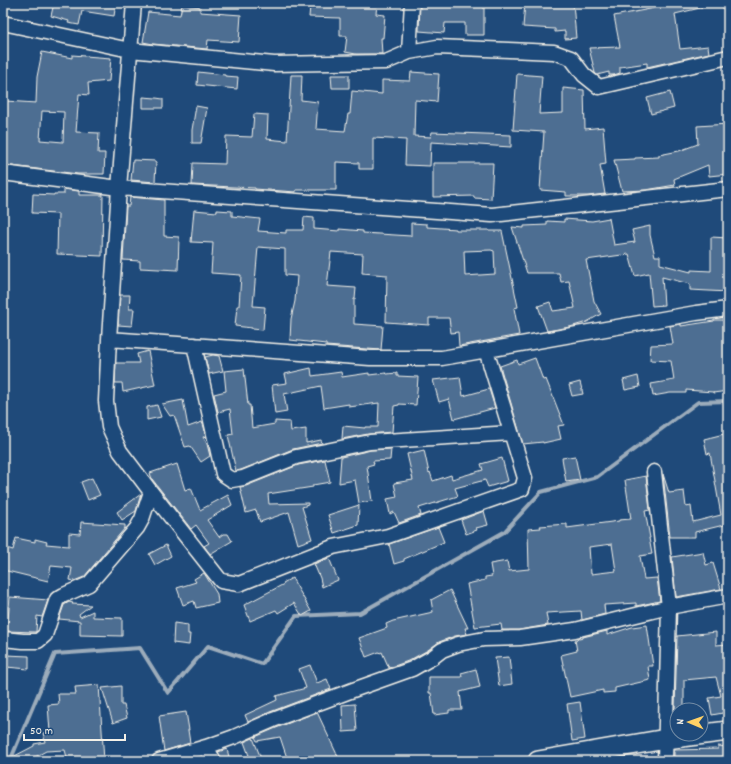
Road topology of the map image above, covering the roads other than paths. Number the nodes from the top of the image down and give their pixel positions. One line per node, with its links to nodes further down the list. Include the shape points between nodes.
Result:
1 (134, 3): 4 (street)
2 (412, 3): 5 (street)
3 (3, 22): 4 (street)
4 (130, 50): 5 (street, via 274,64 386,62); 8 (street)
5 (409, 52): 6 (street, via 437,47 554,52 571,58 584,75 599,87)
6 (728, 57)
7 (3, 173): 8 (street)
8 (119, 188): 9 (street, via 492,215); 11 (street)
9 (728, 189)
10 (728, 309): 13 (street)
11 (109, 339): 12 (street); 16 (street, via 106,401 109,427 120,450)
12 (194, 345): 13 (street, via 370,358 442,358); 14 (street, via 222,474 232,480 296,457 370,442)
13 (486, 350): 14 (street)
14 (511, 433): 16 (street, via 524,478 522,489 388,536 333,547 238,584 222,581)
15 (654, 472): 18 (street)
16 (151, 492): 19 (street, via 137,528 97,576 89,584 57,599 45,635 38,641)
17 (728, 596): 18 (street)
18 (669, 607): 21 (street); 22 (street, via 575,630 458,644 442,650 412,669)
19 (3, 639)
20 (728, 731): 21 (street)
21 (666, 739): 25 (street); 26 (street)
22 (206, 747): 23 (street); 24 (street)
23 (159, 761)
24 (214, 761)
25 (538, 761)
26 (665, 761)

